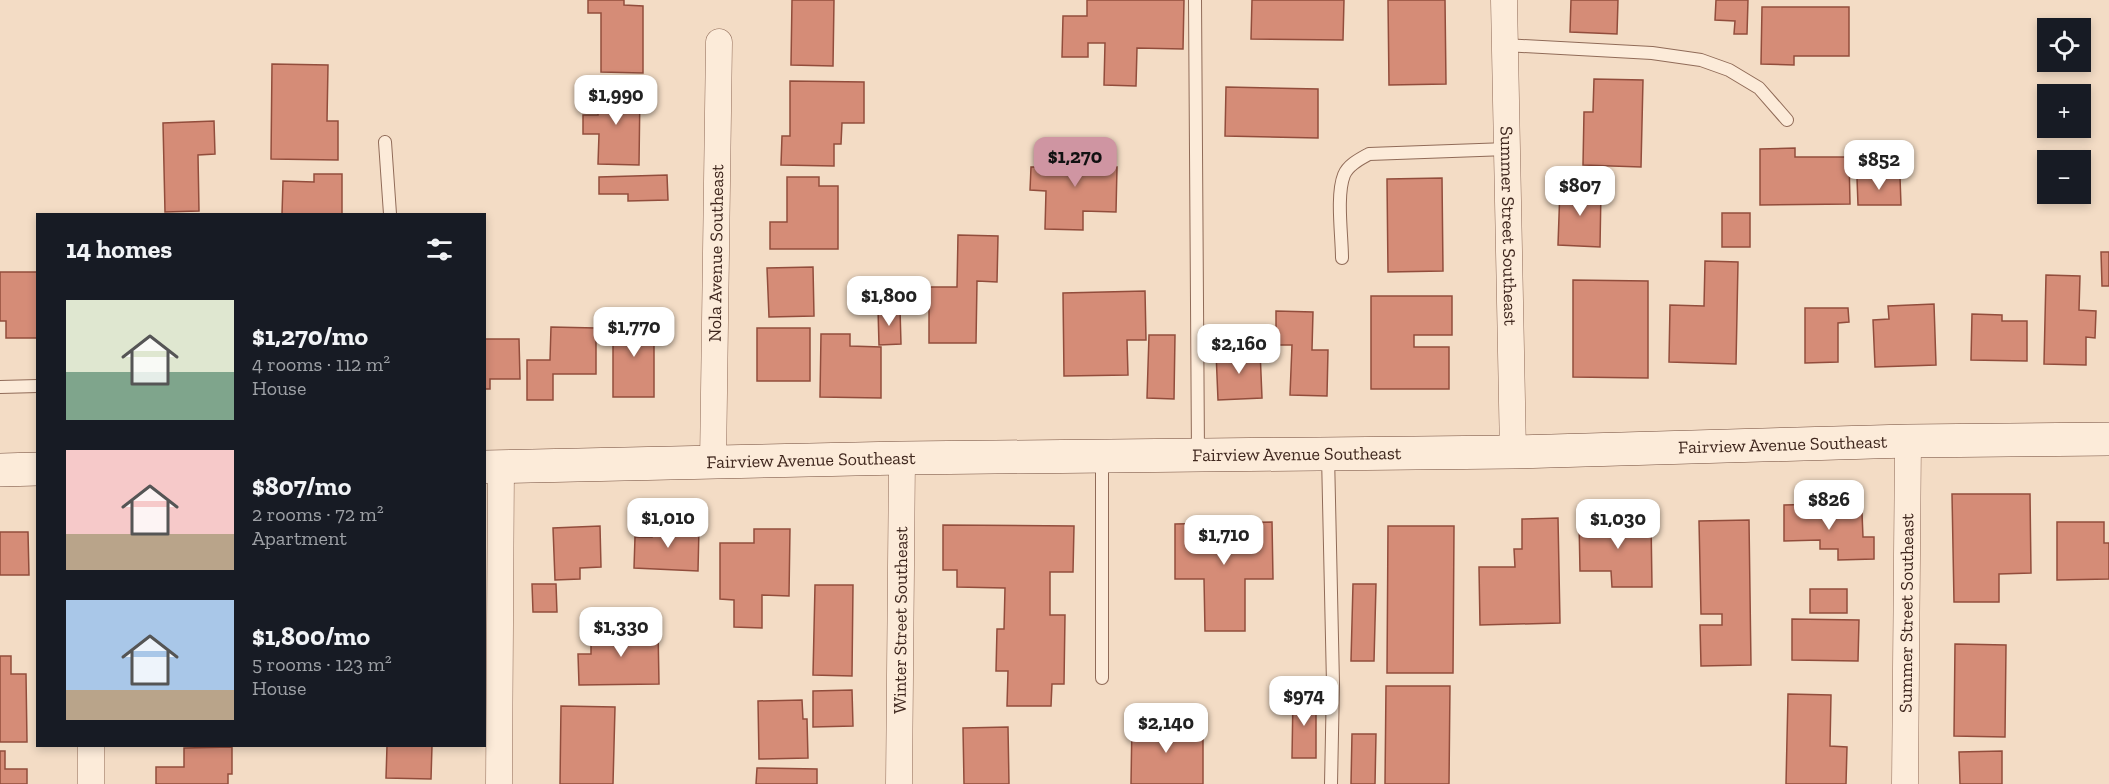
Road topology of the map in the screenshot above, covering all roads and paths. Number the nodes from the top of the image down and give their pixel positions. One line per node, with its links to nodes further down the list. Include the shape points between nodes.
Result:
1 (1195, 0): 16 (lane)
2 (1504, 0): 4 (street, Summer Street Southeast)
3 (719, 42): 19 (street, Nola Avenue Southeast)
4 (1505, 45): 5 (lane, via 1652,53 1701,60 1729,70 1759,88); 7 (street, Summer Street Southeast)
5 (1787, 120)
6 (386, 142): 8 (lane)
7 (1507, 149): 9 (lane, via 1369,154 1355,162 1344,175); 14 (street, Summer Street Southeast)
8 (390, 213)
9 (1342, 258)
10 (36, 386): 11 (lane)
11 (0, 387)
12 (2109, 440): 13 (main road, Fairview Avenue Southeast)
13 (1908, 441): 14 (main road, Fairview Avenue Southeast); 29 (street, Summer Street Southeast)
14 (1513, 452): 15 (main road, Fairview Avenue Southeast)
15 (1328, 454): 16 (main road, Fairview Avenue Southeast); 28 (lane)
16 (1198, 455): 17 (main road, Fairview Avenue Southeast)
17 (1102, 456): 18 (main road, Fairview Avenue Southeast); 23 (lane)
18 (902, 458): 19 (main road, Fairview Avenue Southeast); 27 (street, Winter Street Southeast)
19 (713, 463): 20 (main road, Fairview Avenue Southeast)
20 (493, 467): 26 (street)
21 (36, 469): 22 (main road)
22 (0, 470)
23 (1102, 678)
24 (92, 747): 25 (street)
25 (91, 784)
26 (499, 784)
27 (900, 784)
28 (1331, 784)
29 (1905, 784)

